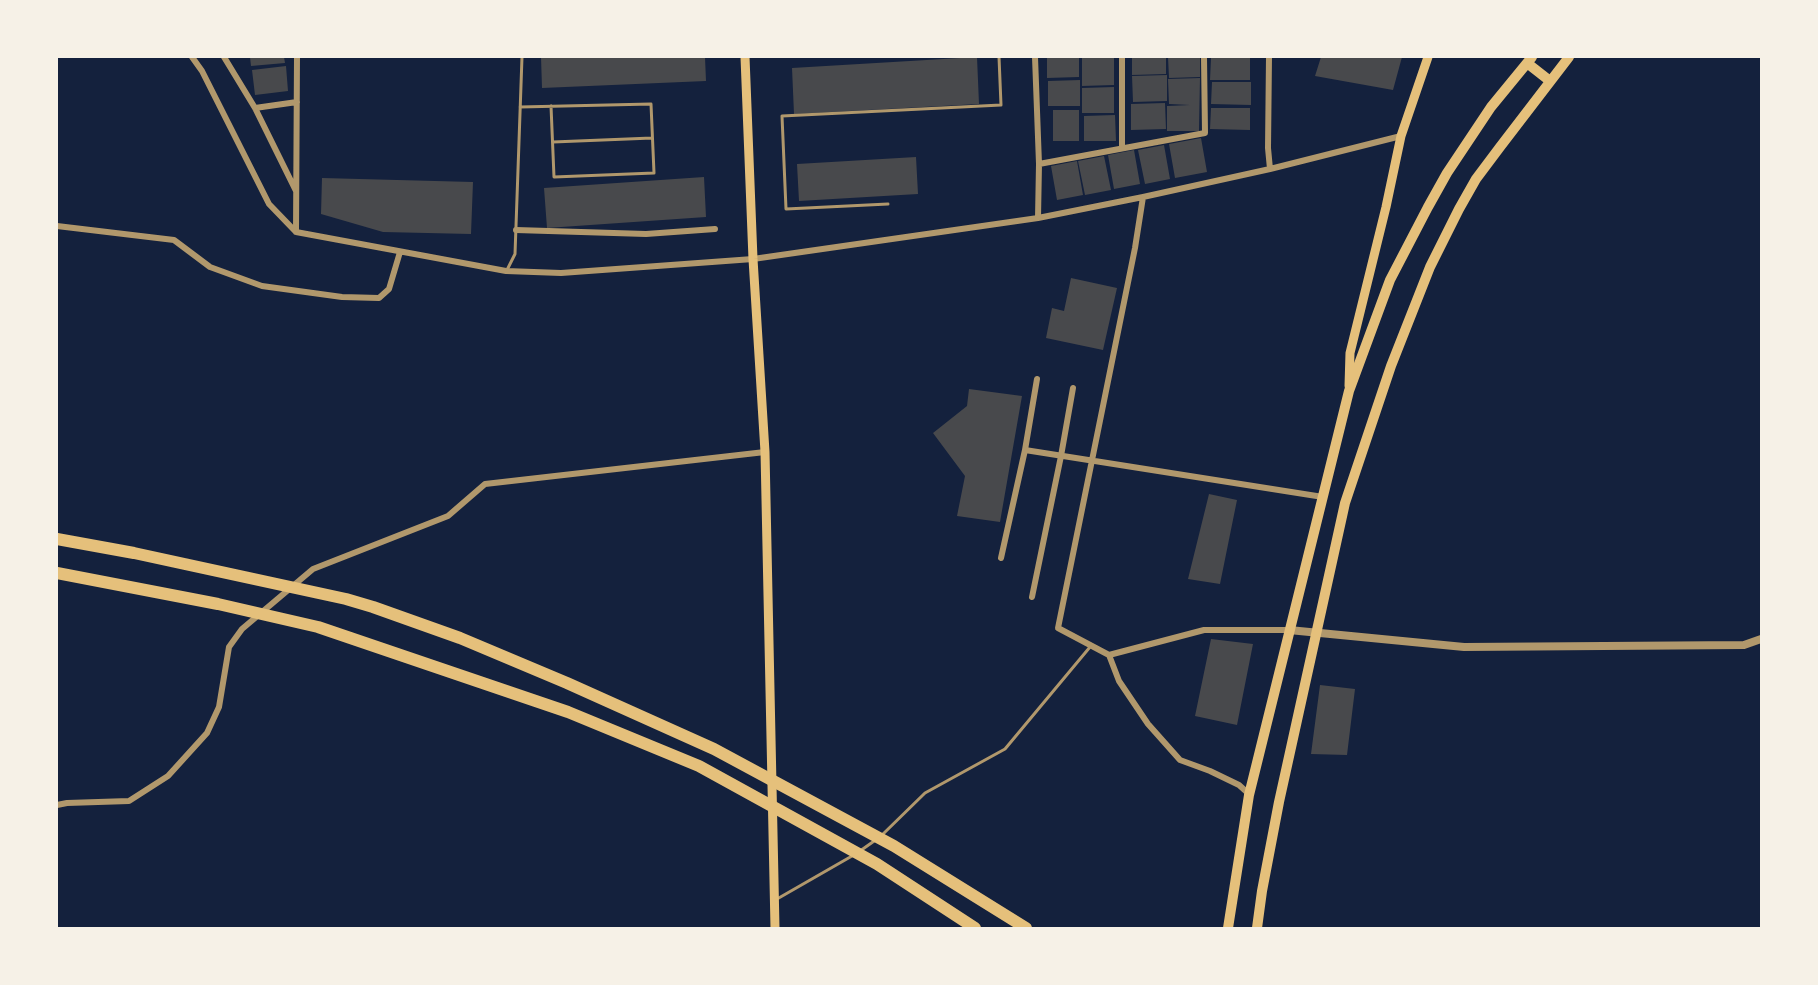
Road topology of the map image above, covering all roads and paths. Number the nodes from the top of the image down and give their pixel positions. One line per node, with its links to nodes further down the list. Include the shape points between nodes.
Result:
1 (192, 57): 32 (street, via 269,204)
2 (224, 57): 18 (street)
3 (297, 57): 15 (street)
4 (522, 57): 17 (lane)
5 (745, 57): 34 (main road)
6 (999, 57): 27 (lane, via 1001,105 782,116 786,209)
7 (1035, 57): 23 (street)
8 (1122, 57): 22 (street)
9 (1204, 57): 22 (street, via 1205,133)
10 (1269, 57): 24 (street)
11 (1428, 57): 19 (main road)
12 (1569, 57): 14 (main road)
13 (1529, 60): 14 (main road); 38 (main road, via 1491,107 1428,207 1390,280)
14 (1550, 81): 49 (main road, via 1476,179 1430,267 1391,366 1345,503)
15 (297, 102): 18 (street); 25 (street)
16 (551, 106): 17 (lane); 20 (lane, via 651,104); 21 (lane)
17 (520, 107): 31 (lane)
18 (255, 108): 25 (street)
19 (1401, 136): 24 (street); 38 (main road, via 1350,353)
20 (652, 138): 21 (lane); 21 (lane, via 654,174 554,177)
21 (553, 142)
22 (1122, 148): 23 (street)
23 (1039, 164): 28 (street)
24 (1270, 169): 26 (street)
25 (296, 193): 32 (street)
26 (1143, 197): 28 (street); 42 (street)
27 (888, 204)
28 (1038, 218): 34 (street)
29 (57, 226): 33 (street, via 174,240 210,267 262,286 342,297 379,298 389,289)
30 (716, 229): 31 (street, via 646,234)
31 (516, 230): 35 (lane, via 515,254)
32 (297, 232): 33 (street)
33 (400, 252): 35 (street)
34 (753, 259): 35 (street, via 561,273); 40 (main road)
35 (506, 271)
36 (1037, 379): 39 (street)
37 (1073, 388): 41 (street)
38 (1349, 391): 43 (main road)
39 (1025, 450): 41 (street); 45 (street)
40 (765, 453): 54 (street, via 485,484 448,516 314,569 243,629 229,647 219,707 207,733 168,776 129,801); 55 (main road)
41 (1061, 456): 42 (street); 47 (street)
42 (1093, 462): 43 (street); 51 (street, via 1058,628)
43 (1324, 497): 48 (main road)
44 (57, 539): 58 (highway, via 346,600 460,638 714,749 894,846)
45 (1001, 558)
46 (57, 573): 57 (highway, via 318,627 568,712 699,766 877,864)
47 (1032, 597)
48 (1289, 630): 49 (street); 52 (street, via 1204,630); 53 (main road)
49 (1316, 633): 50 (street, via 1464,647 1744,645); 60 (main road, via 1279,802)
50 (1761, 639)
51 (1091, 645): 52 (street); 55 (lane, via 1005,749 925,793 873,843)
52 (1109, 655): 53 (street, via 1119,681 1142,716 1180,760 1239,785)
53 (1249, 795): 59 (main road)
54 (57, 805)
55 (774, 900): 56 (main road)
56 (775, 928)
57 (975, 928)
58 (1026, 928)
59 (1228, 928)
60 (1257, 928)

